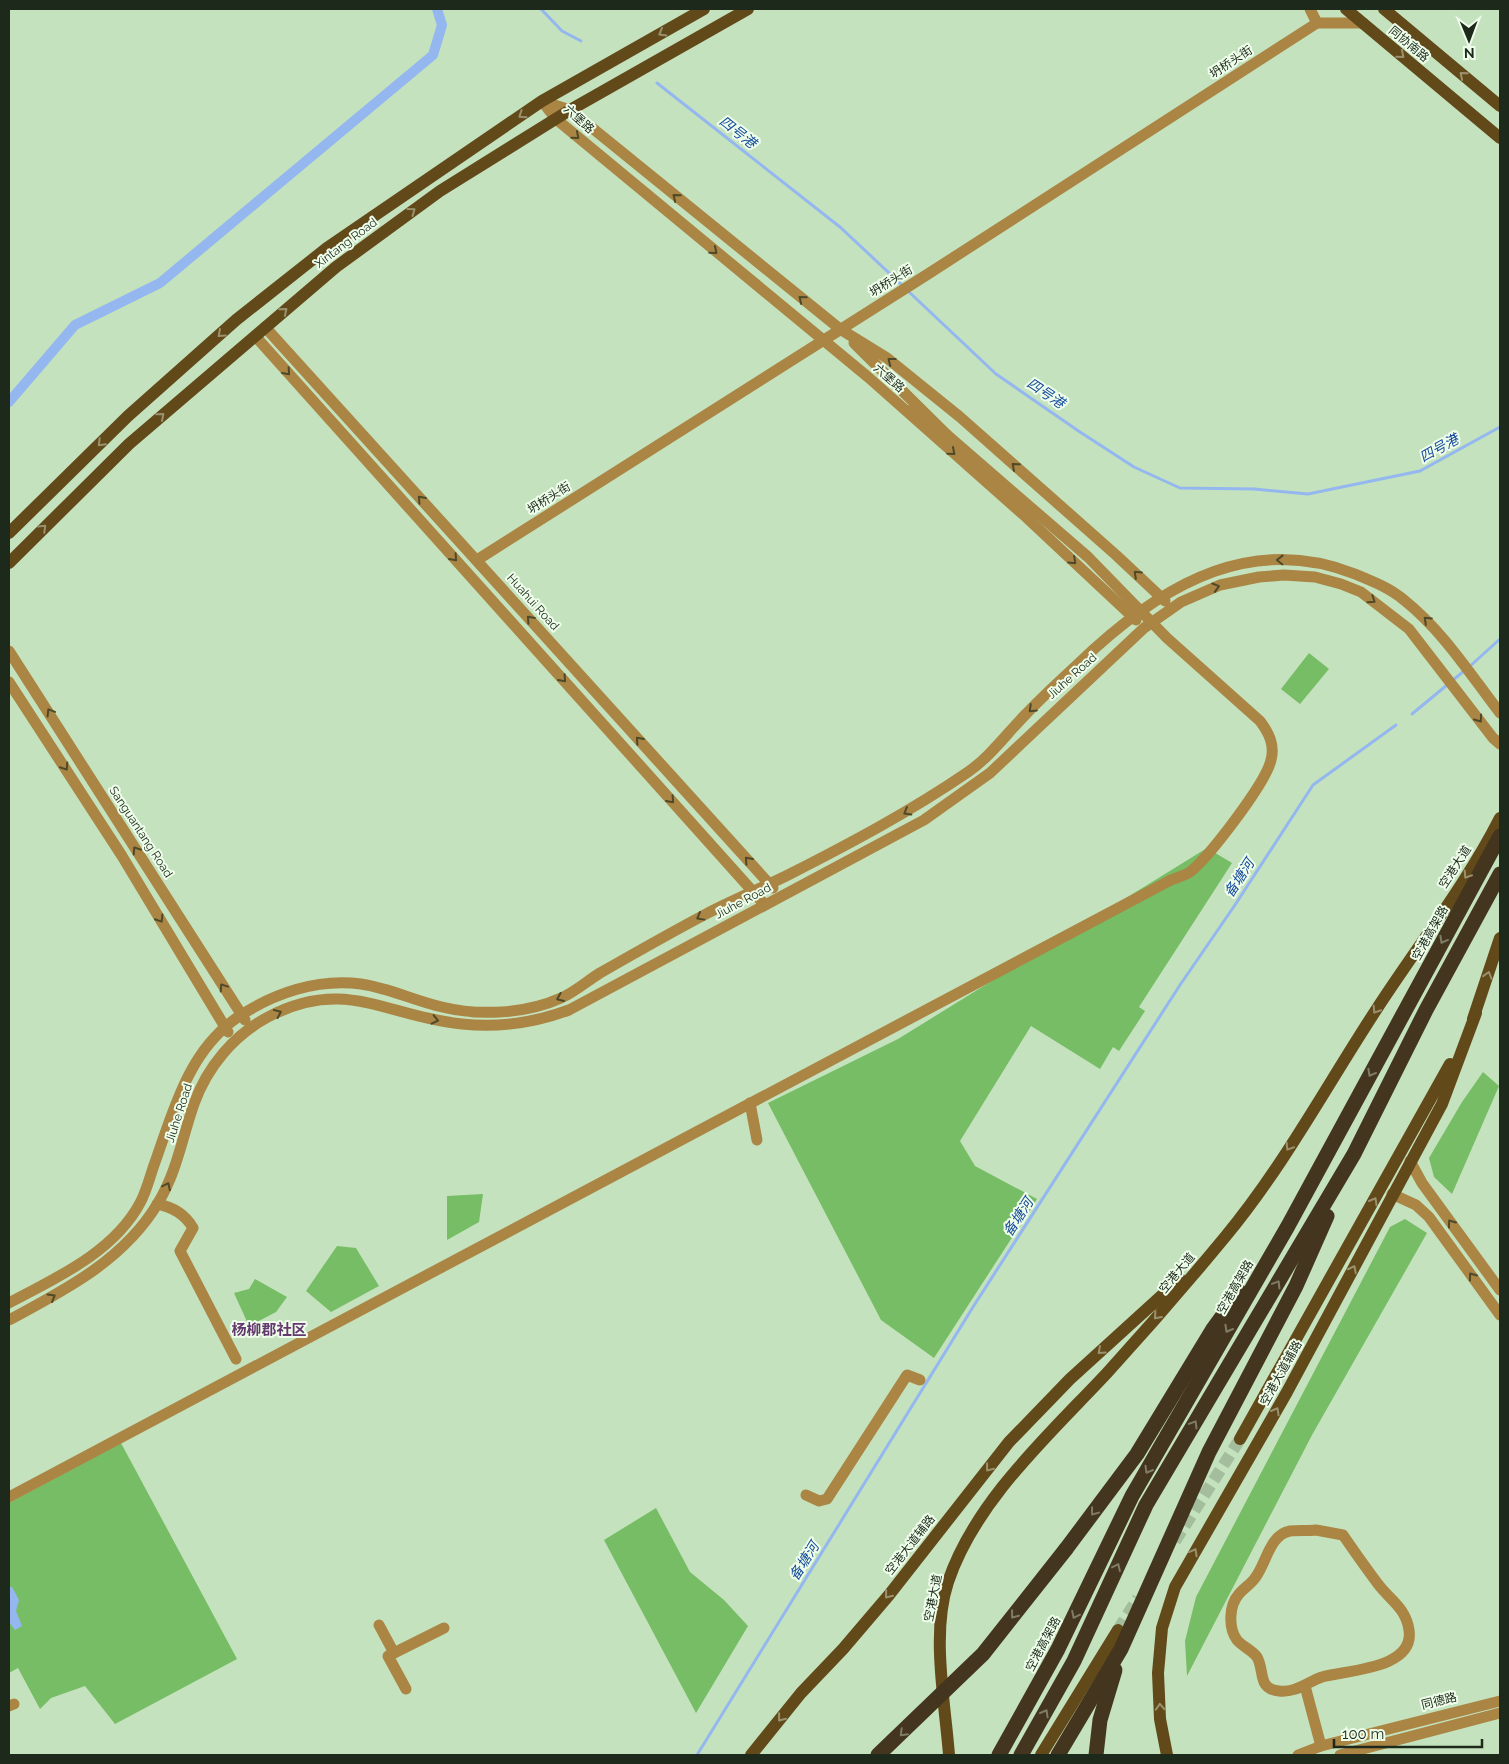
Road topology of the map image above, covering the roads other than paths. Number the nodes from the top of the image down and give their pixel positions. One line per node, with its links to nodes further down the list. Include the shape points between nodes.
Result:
1 (704, 9): 8 (main road, Xintang Road, one-way to 8)
2 (748, 9): 10 (main road, Xintang Road)
3 (1310, 9): 6 (street)
4 (1346, 9): 7 (main road, 同协南路)
5 (1384, 9): 9 (main road, 同协南路, one-way to 5)
6 (1317, 23): 7 (street); 14 (street, 坍桥头街)
7 (1364, 23): 12 (main road, 同协南路, one-way to 12)
8 (542, 101): 10 (street, 六堡路); 11 (street, 六堡路); 19 (main road, Xintang Road, one-way to 19, via 327,248 236,320 128,416)
9 (1500, 106)
10 (570, 110): 11 (main road, Xintang Road); 14 (street, 六堡路, one-way to 10)
11 (556, 119): 13 (main road, Xintang Road, one-way to 11, via 336,267 440,190); 16 (street, 六堡路, one-way to 16)
12 (1500, 138)
13 (265, 327): 15 (main road, Xintang Road); 20 (street, Huahui Road, one-way to 13)
14 (840, 329): 16 (street, 坍桥头街); 18 (street); 22 (street, 六堡路, one-way to 14, via 960,417 887,358)
15 (255, 336): 21 (main road, Xintang Road, one-way to 15, via 129,444); 34 (street, one-way to 34)
16 (822, 341): 17 (street, 六堡路); 20 (street, 坍桥头街)
17 (868, 377): 18 (street, via 905,400); 24 (street, 六堡路, one-way to 24)
18 (947, 435): 43 (street, bridge, via 1088,557 1167,638 1260,721 1272,743 1271,760 1255,793 1188,874 1168,881)
19 (9, 533)
20 (477, 560): 33 (street, Huahui Road, one-way to 20)
21 (9, 563)
22 (1162, 597): 23 (street, 六堡路); 24 (street, Jiuhe Road); 28 (street, Jiuhe Road, one-way to 22, via 1432,625 1400,596 1364,578 1320,563 1264,559 1199,576)
23 (1172, 608): 25 (street, Jiuhe Road); 29 (street, Jiuhe Road, one-way to 29, via 1206,590 1259,577 1315,577 1342,584 1361,592 1409,629)
24 (1132, 616): 25 (street, 六堡路); 33 (street, Jiuhe Road, one-way to 33, via 1029,711 973,769 909,811)
25 (1144, 628): 35 (street, Jiuhe Road, via 990,773 924,820)
26 (9, 651): 39 (street, Sanguantang Road, one-way to 26)
27 (9, 682): 40 (street, one-way to 40, via 122,856)
28 (1500, 713)
29 (1500, 744)
30 (1500, 818): 50 (main road, 空港大道, one-way to 50, via 1268,1180)
31 (1500, 836): 49 (highway, 空港高架路, one-way to 49)
32 (1500, 874): 45 (highway, via 1426,1010)
33 (769, 883): 34 (street, Jiuhe Road); 35 (street, Huahui Road)
34 (753, 891): 36 (street); 39 (street, Jiuhe Road, one-way to 39, via 606,969 575,991 544,1004 482,1012 443,1008 381,988 343,983 294,990)
35 (781, 896): 36 (street, Jiuhe Road)
36 (765, 905): 41 (street, Jiuhe Road, one-way to 36, via 305,1002 342,998 461,1024 490,1026 543,1020 569,1010)
37 (1500, 938): 38 (main road, one-way to 37)
38 (1476, 1013): 46 (main road, 空港大道辅路, via 1442,1104); 57 (main road, one-way to 38, via 1430,1102)
39 (242, 1015): 40 (street, Jiuhe Road); 41 (street, Sanguantang Road)
40 (224, 1027): 42 (street); 52 (street, Jiuhe Road, via 198,1058 188,1076 141,1202 127,1223 107,1243 64,1274)
41 (250, 1028): 42 (street, Jiuhe Road)
42 (233, 1040): 48 (street, Jiuhe Road, one-way to 42, via 178,1161 202,1084)
43 (750, 1103): 44 (street); 59 (street, bridge)
44 (757, 1140)
45 (1354, 1154): 63 (highway, via 1296,1286 1209,1452); 74 (highway, one-way to 45, via 1074,1661 1146,1505)
46 (1410, 1161): 47 (main road, 空港大道辅路); 51 (street, one-way to 46, via 1422,1183)
47 (1392, 1194): 53 (street, one-way to 47, via 1429,1217 1416,1205); 78 (main road, 空港大道辅路, one-way to 47, via 1160,1719 1158,1672 1162,1628 1175,1587 1292,1384)
48 (157, 1204): 54 (street, Jiuhe Road, one-way to 48, via 101,1267 132,1238); 55 (street, via 186,1216 193,1228 180,1250)
49 (1288, 1226): 71 (highway, one-way to 71, bridge, via 1213,1329 1137,1454 1066,1549 983,1654); 73 (highway, 空港高架路, one-way to 73, via 1132,1496 1058,1649)
50 (1227, 1235): 70 (main road, 空港大道辅路, one-way to 70, via 1070,1379 1009,1442 889,1595 801,1693); 72 (main road, 空港大道, one-way to 72, via 1011,1478 966,1542 948,1583 941,1622)
51 (1500, 1290)
52 (9, 1303)
53 (1500, 1315)
54 (9, 1320)
55 (236, 1359)
56 (920, 1380): 58 (street, via 907,1375 827,1499 818,1501)
57 (1240, 1439)
58 (806, 1495)
59 (9, 1497)
60 (378, 1625): 64 (street)
61 (444, 1628): 64 (street)
62 (1118, 1630): 75 (main road)
63 (1121, 1649): 76 (highway); 77 (highway, via 1100,1720)
64 (394, 1653): 66 (street, via 388,1656)
65 (1305, 1686): 65 (street, via 1279,1691 1267,1687 1262,1682 1258,1659 1237,1640 1231,1619 1237,1595 1261,1570 1281,1534 1316,1530 1343,1535 1378,1585 1399,1604 1409,1632 1407,1646 1399,1656 1382,1665 1317,1679); 69 (street)
66 (406, 1689)
67 (1500, 1701): 69 (street, 同德路)
68 (1500, 1713): 80 (street)
69 (1321, 1746): 79 (street, 同德路)
70 (751, 1755)
71 (878, 1755)
72 (949, 1755)
73 (999, 1755)
74 (1021, 1755)
75 (1041, 1755)
76 (1058, 1755)
77 (1096, 1755)
78 (1167, 1755)
79 (1298, 1755)
80 (1340, 1755)

